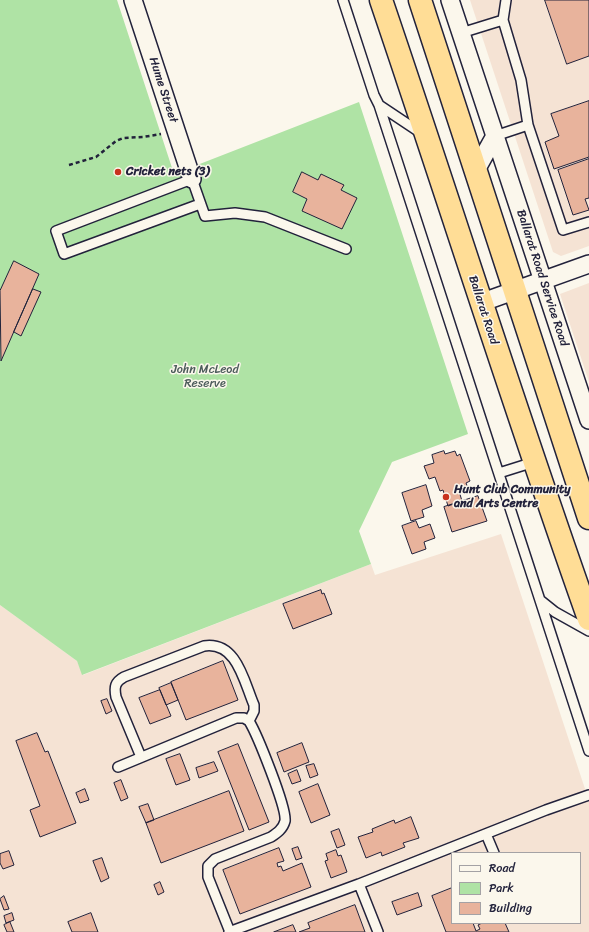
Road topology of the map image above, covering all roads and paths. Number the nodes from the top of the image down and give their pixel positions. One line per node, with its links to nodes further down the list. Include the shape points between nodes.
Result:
1 (133, 0): 11 (street, Hume Street)
2 (343, 0): 9 (lane)
3 (381, 0): 13 (highway, Ballarat Road)
4 (420, 0): 15 (highway)
5 (450, 0): 8 (street, Ballarat Road Service Road)
6 (506, 0): 7 (lane)
7 (503, 20): 8 (lane); 10 (lane, via 521,80)
8 (461, 33): 12 (street, Ballarat Road Service Road)
9 (379, 105): 13 (lane); 26 (lane)
10 (528, 125): 12 (lane); 18 (lane, via 563,230)
11 (176, 129): 14 (path, via 143,137 123,138 96,157); 16 (street, Hume Street)
12 (495, 136): 15 (street); 21 (street, Ballarat Road Service Road)
13 (427, 137): 23 (highway, Ballarat Road)
14 (69, 165)
15 (476, 170): 22 (highway)
16 (192, 179): 17 (lane); 17 (lane, via 56,231 64,254)
17 (200, 204): 19 (lane, via 205,216 235,213 266,217)
18 (589, 222)
19 (346, 249)
20 (589, 264): 21 (street)
21 (543, 281): 22 (street); 24 (street, Ballarat Road Service Road)
22 (516, 291): 23 (street); 27 (highway)
23 (480, 303): 25 (highway, Ballarat Road)
24 (589, 420)
25 (534, 462): 26 (lane); 29 (highway, Ballarat Road)
26 (499, 474): 28 (lane)
27 (589, 518)
28 (540, 600): 30 (lane); 32 (lane)
29 (589, 620)
30 (589, 632)
31 (249, 721): 33 (lane, via 236,718); 33 (lane, via 254,706 236,661 220,647 204,646 124,677 116,684 116,696); 39 (lane, via 279,795 285,821 282,828 271,837 215,859 208,866 208,877)
32 (589, 750)
33 (141, 757): 34 (lane)
34 (118, 767)
35 (589, 795): 36 (lane)
36 (486, 834): 37 (lane); 38 (lane)
37 (494, 852)
38 (359, 884): 39 (lane); 40 (lane)
39 (230, 932)
40 (378, 932)

